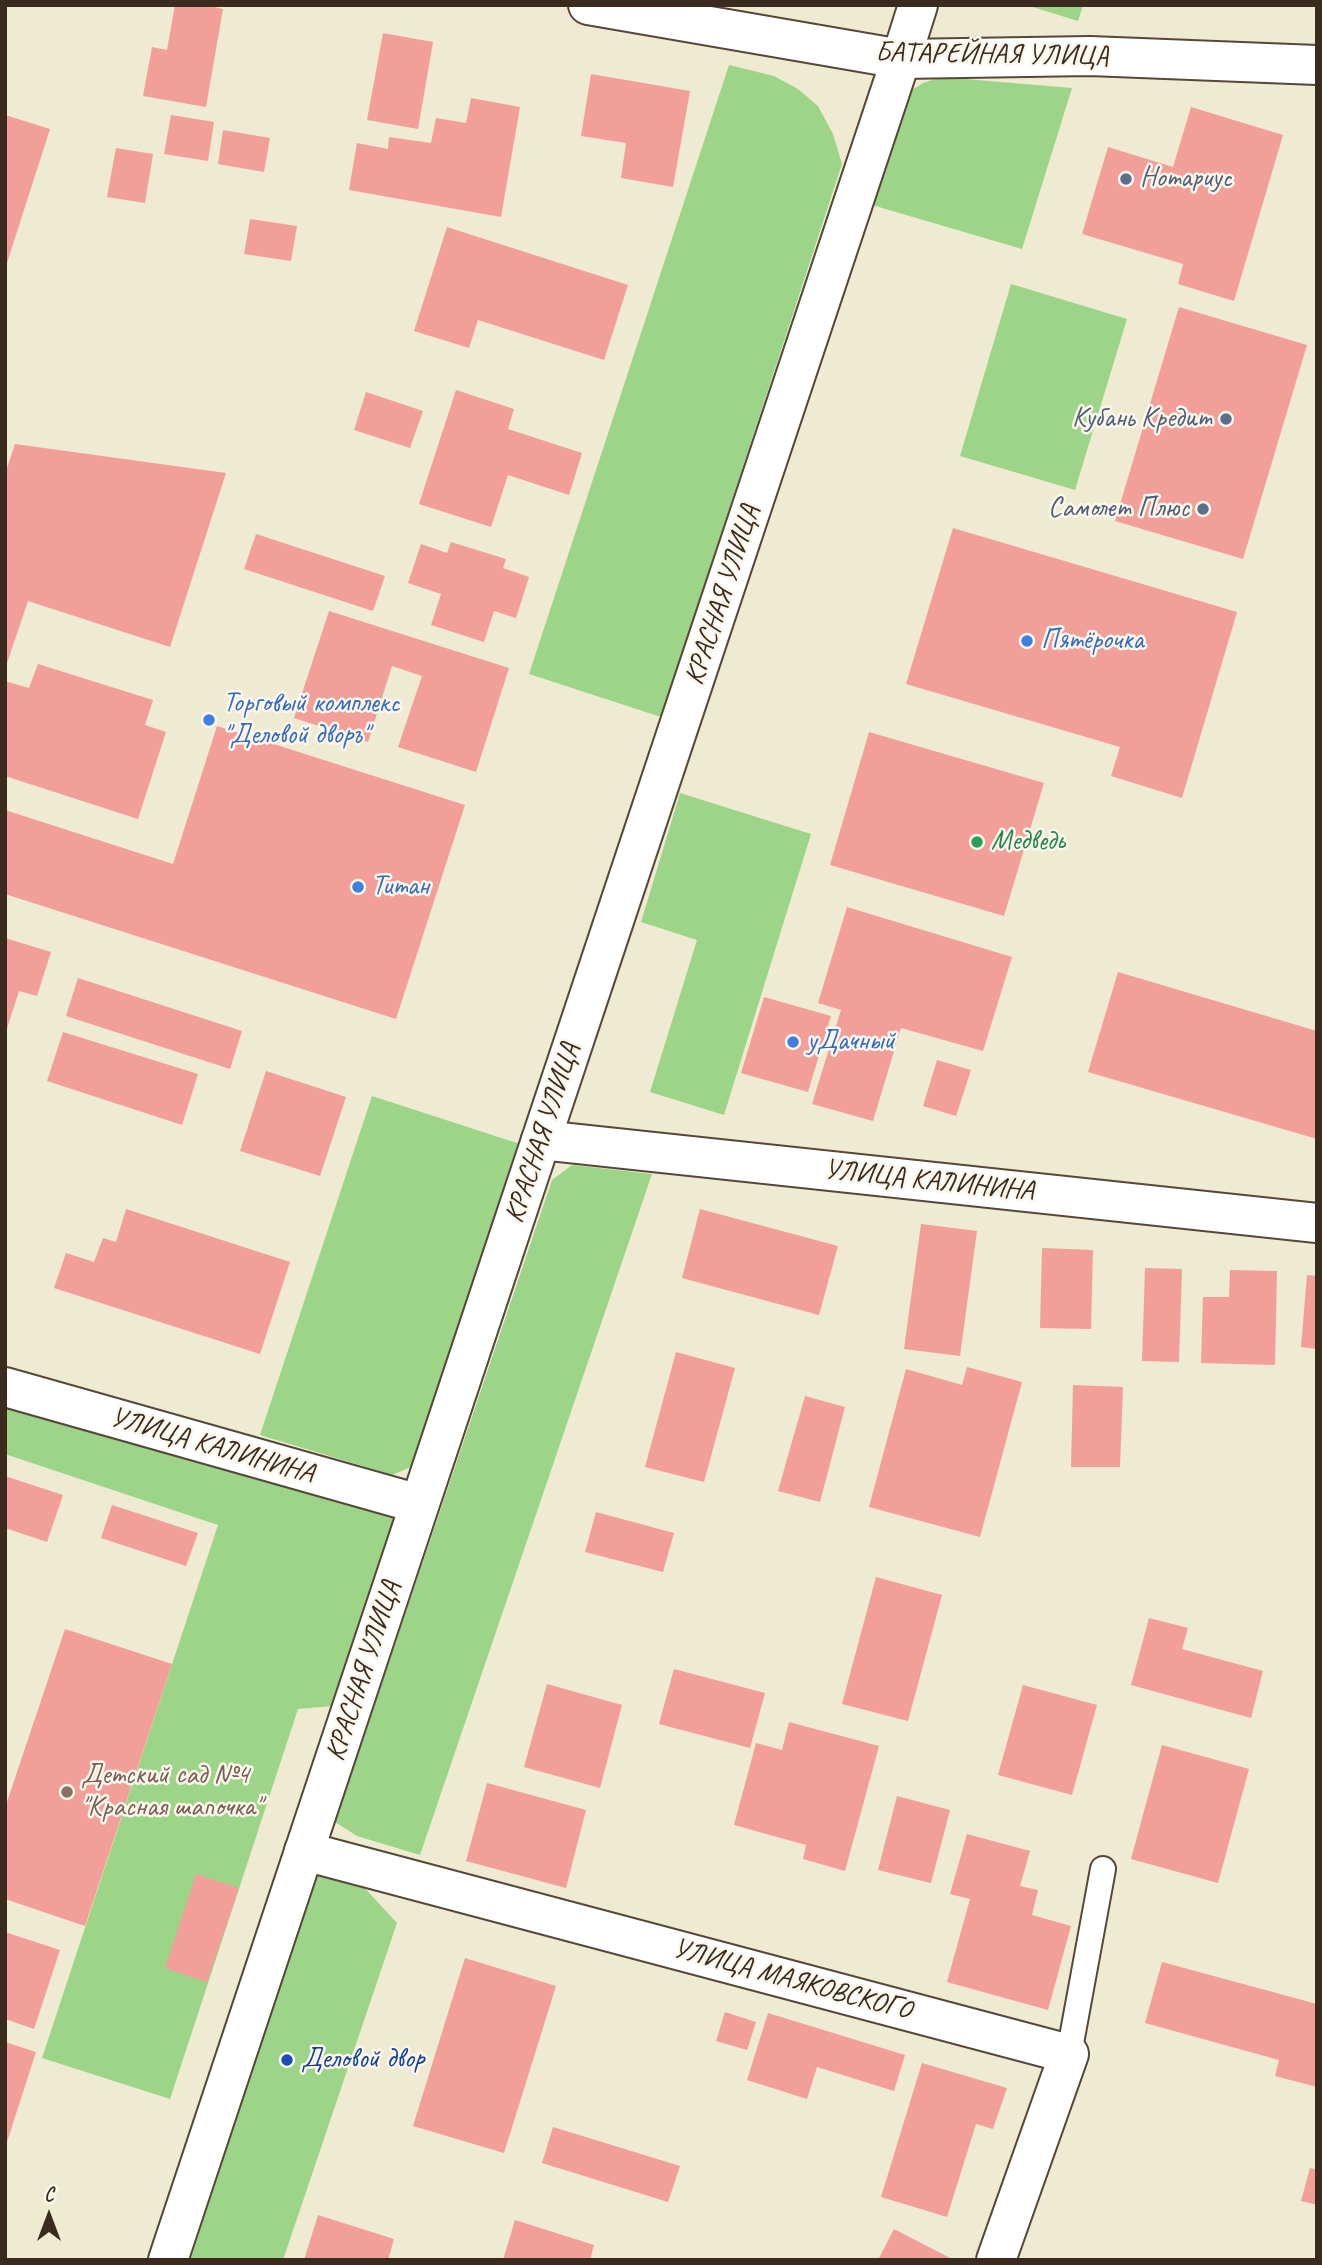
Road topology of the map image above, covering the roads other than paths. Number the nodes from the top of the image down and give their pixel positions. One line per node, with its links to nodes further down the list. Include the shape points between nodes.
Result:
1 (588, 5): 3 (street, БАТАРЕЙНАЯ УЛИЦА)
2 (918, 5): 3 (street, КРАСНАЯ УЛИЦА)
3 (901, 59): 4 (street, БАТАРЕЙНАЯ УЛИЦА, via 1090,56); 5 (street, КРАСНАЯ УЛИЦА)
4 (1317, 65)
5 (541, 1140): 6 (street, УЛИЦА КАЛИНИНА); 8 (street, КРАСНАЯ УЛИЦА)
6 (1317, 1223)
7 (5, 1387): 8 (street, УЛИЦА КАЛИНИНА)
8 (419, 1504): 9 (street, КРАСНАЯ УЛИЦА)
9 (304, 1851): 11 (street, УЛИЦА МАЯКОВСКОГО); 12 (street, КРАСНАЯ УЛИЦА)
10 (1103, 1869): 11 (lane)
11 (1069, 2054): 13 (street)
12 (168, 2260)
13 (996, 2260)

